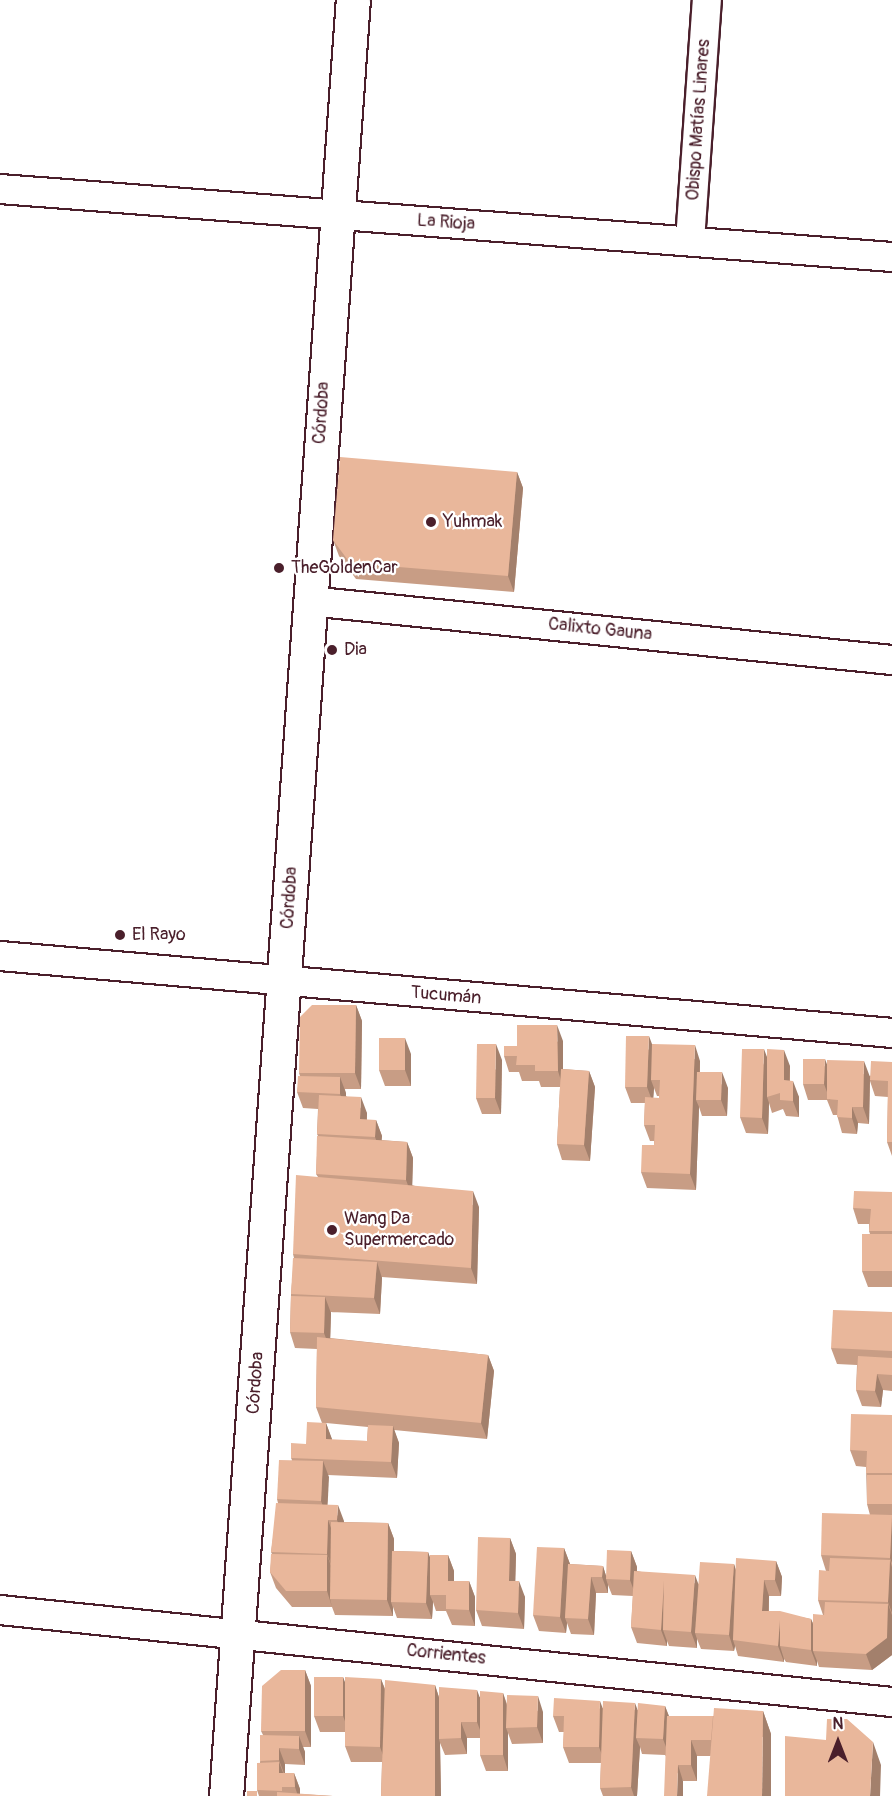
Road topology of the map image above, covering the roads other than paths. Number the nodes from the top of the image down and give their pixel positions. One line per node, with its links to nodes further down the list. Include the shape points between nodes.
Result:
1 (353, 0): 4 (main road, Córdoba)
2 (707, 0): 5 (street, Obispo Matías Linares)
3 (0, 189): 4 (street, La Rioja)
4 (336, 214): 5 (street, La Rioja); 7 (main road, Córdoba)
5 (690, 240): 6 (street, La Rioja)
6 (892, 257)
7 (309, 601): 8 (street, Calixto Gauna); 10 (main road, Córdoba)
8 (892, 660)
9 (0, 956): 10 (street, Tucumán)
10 (285, 982): 11 (street, Tucumán); 13 (main road, Córdoba)
11 (892, 1033)
12 (0, 1610): 13 (street, Corrientes)
13 (238, 1634): 14 (street, Corrientes); 15 (main road, Córdoba)
14 (892, 1701)
15 (226, 1796)

